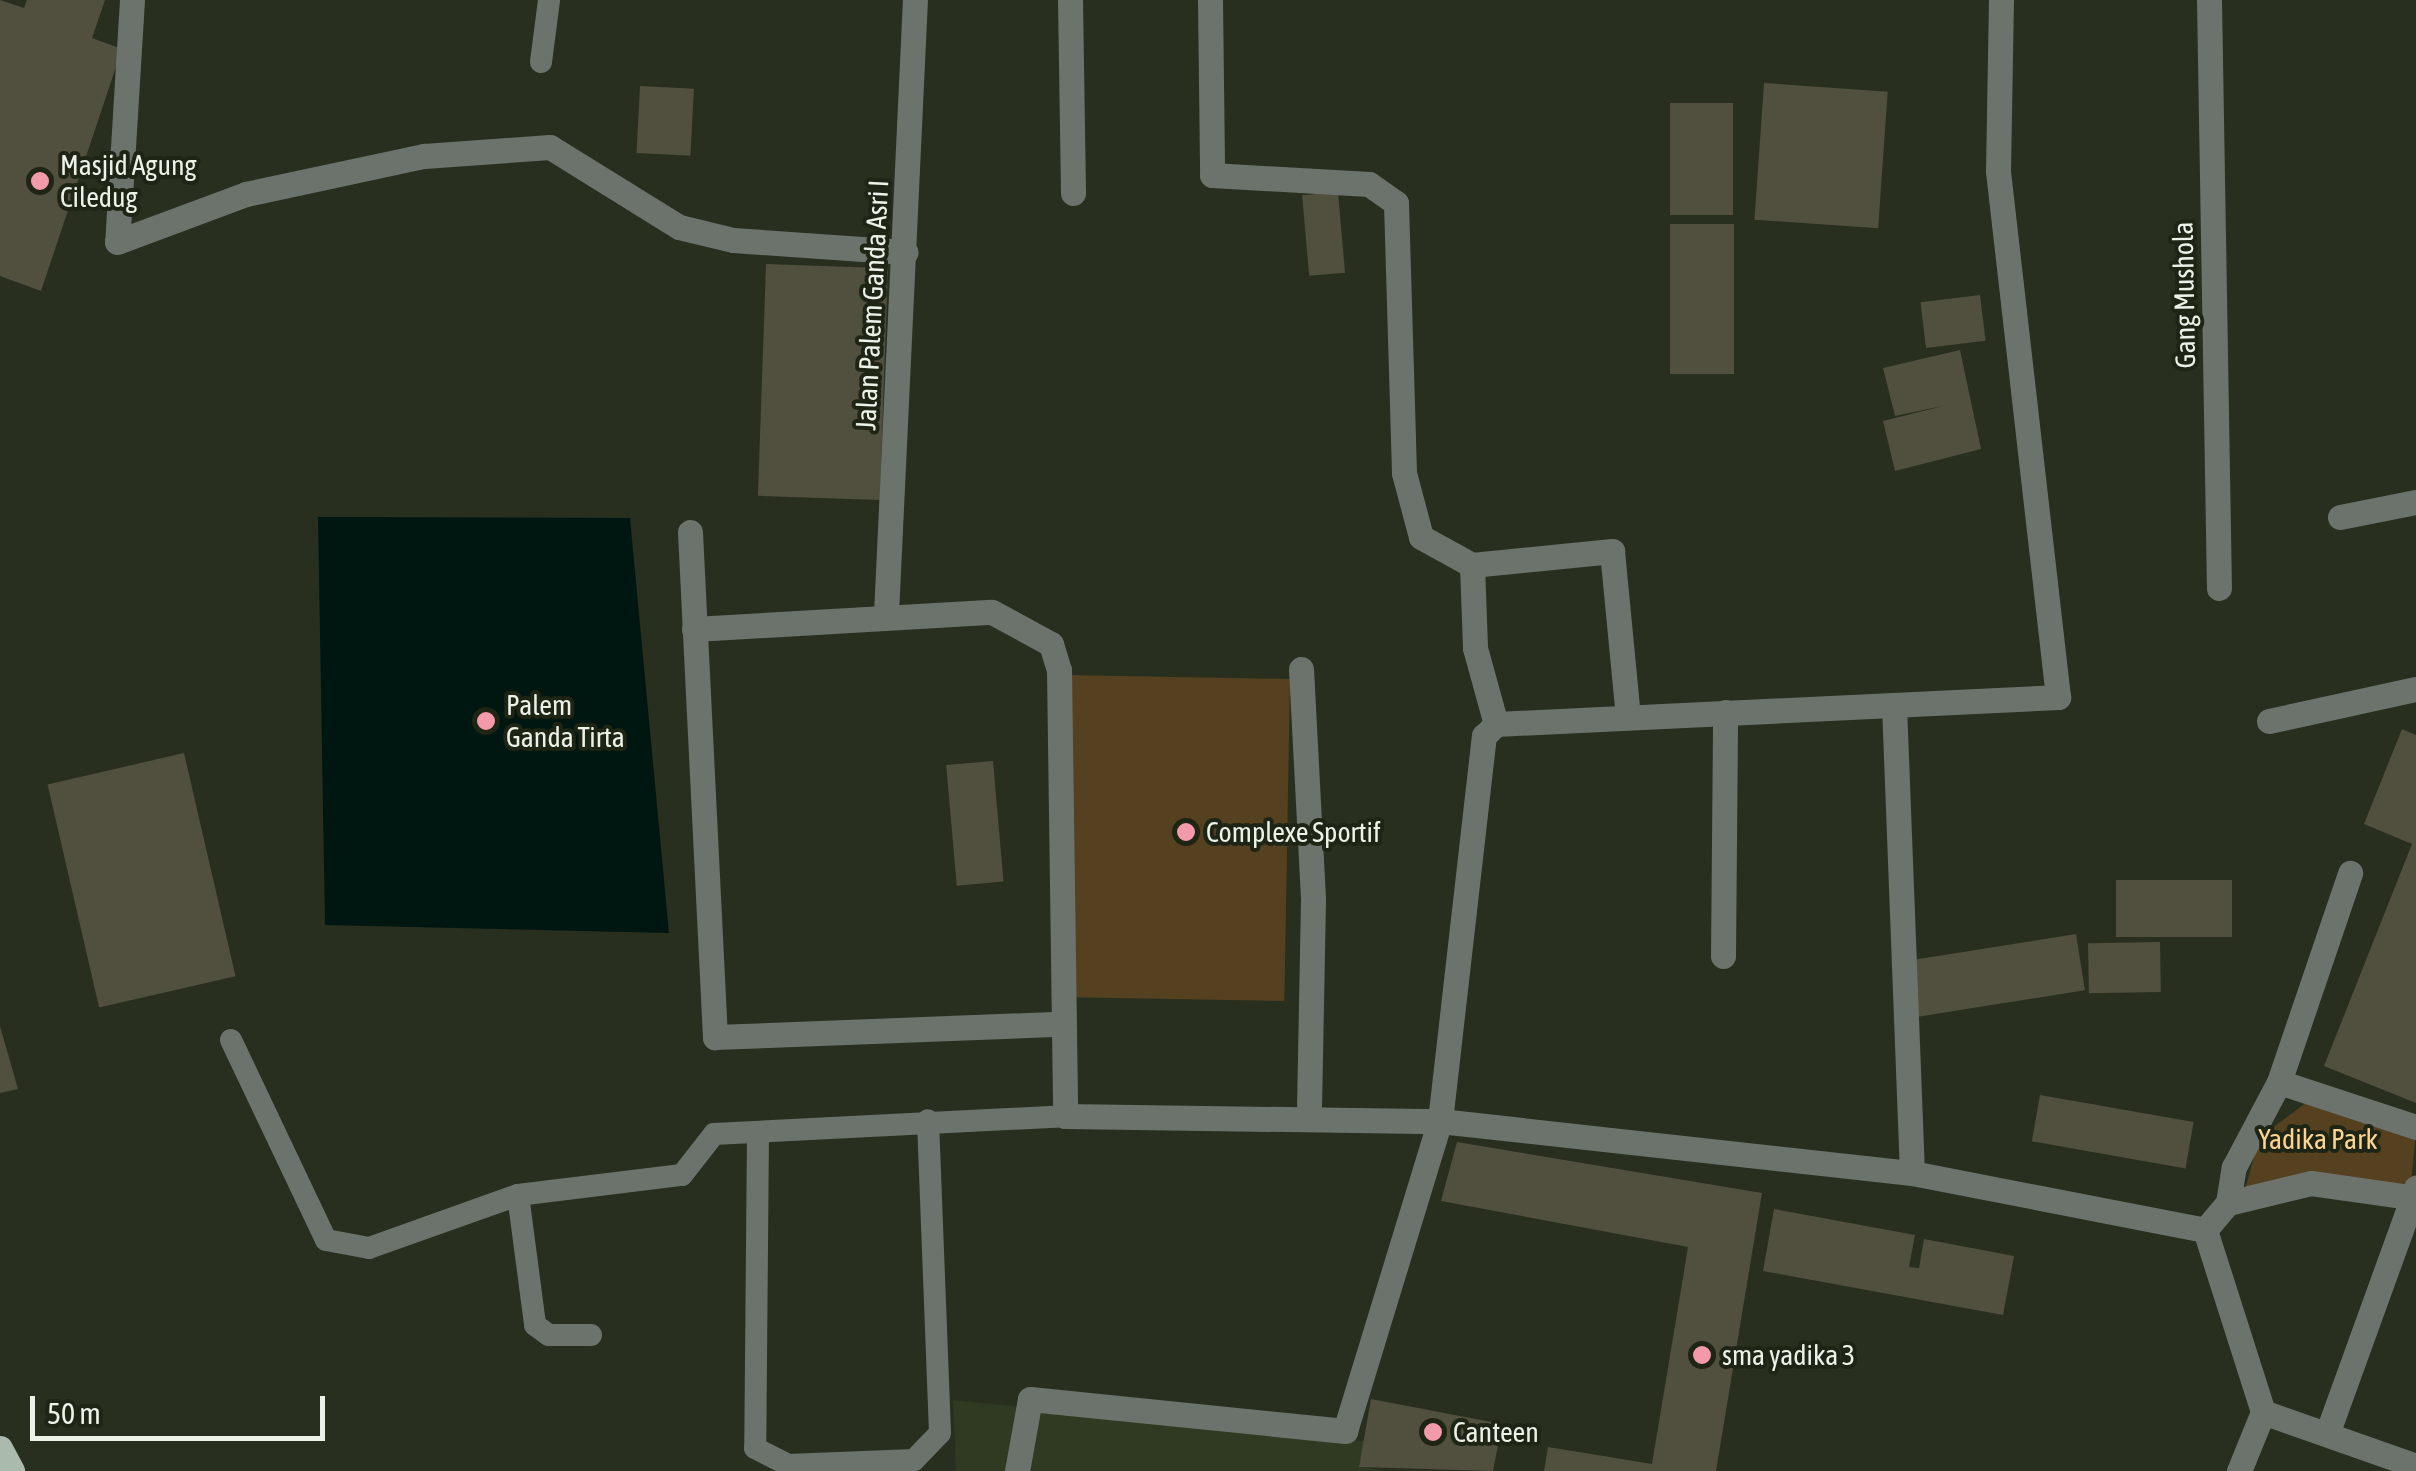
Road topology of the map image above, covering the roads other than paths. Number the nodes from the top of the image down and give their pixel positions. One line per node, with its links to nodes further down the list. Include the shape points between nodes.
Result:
1 (132, 0): 10 (street, via 118,242 246,194 424,156 550,147 679,227 733,240)
2 (550, 0): 8 (lane)
3 (915, 0): 10 (street, Jalan Palem Ganda Asri I)
4 (1070, 0): 9 (street)
5 (1210, 0): 14 (street, via 1212,175 1368,184 1396,203 1404,473 1421,537)
6 (2001, 0): 20 (street, via 1998,172 2058,696)
7 (2208, 0): 15 (street, Gang Mushola)
8 (541, 62)
9 (1073, 193)
10 (906, 252): 16 (street, Jalan Palem Ganda Asri I)
11 (2416, 502): 12 (street)
12 (2340, 517)
13 (690, 532): 17 (street)
14 (1472, 565): 22 (street, via 1612,551); 24 (street, via 1475,648)
15 (2219, 588)
16 (886, 614): 17 (street); 27 (street, via 992,612 1051,644 1059,670)
17 (694, 629): 27 (street, via 715,1036)
18 (1301, 669): 30 (street, via 1313,900)
19 (2416, 689): 23 (street)
20 (1894, 705): 21 (street); 36 (street)
21 (1725, 712): 22 (street); 26 (street)
22 (1628, 717): 24 (street)
23 (2269, 721)
24 (1496, 724): 33 (street, via 1484,736)
25 (2350, 873): 29 (street)
26 (1723, 956)
27 (1060, 1024): 31 (street)
28 (231, 1040): 38 (lane, via 326,1240 369,1248)
29 (2279, 1082): 34 (street); 39 (street, via 2234,1166)
30 (1309, 1104)
31 (1065, 1116): 32 (lane); 33 (street)
32 (928, 1120): 35 (lane); 35 (lane, via 940,1433 914,1460 788,1466 755,1448)
33 (1440, 1120): 36 (street); 47 (street, via 1345,1431 1030,1398)
34 (2416, 1128)
35 (758, 1132): 38 (lane, via 714,1134 682,1175)
36 (1912, 1173): 40 (street)
37 (2415, 1194): 39 (street, via 2311,1183); 43 (street)
38 (518, 1196): 41 (lane, via 536,1325 549,1335)
39 (2228, 1204): 40 (street)
40 (2205, 1230): 42 (street)
41 (590, 1335)
42 (2263, 1412): 43 (street); 48 (street)
43 (2327, 1434): 45 (street)
44 (0, 1448): 46 (main road)
45 (2416, 1466)
46 (12, 1471)
47 (1017, 1471)
48 (2239, 1471)

